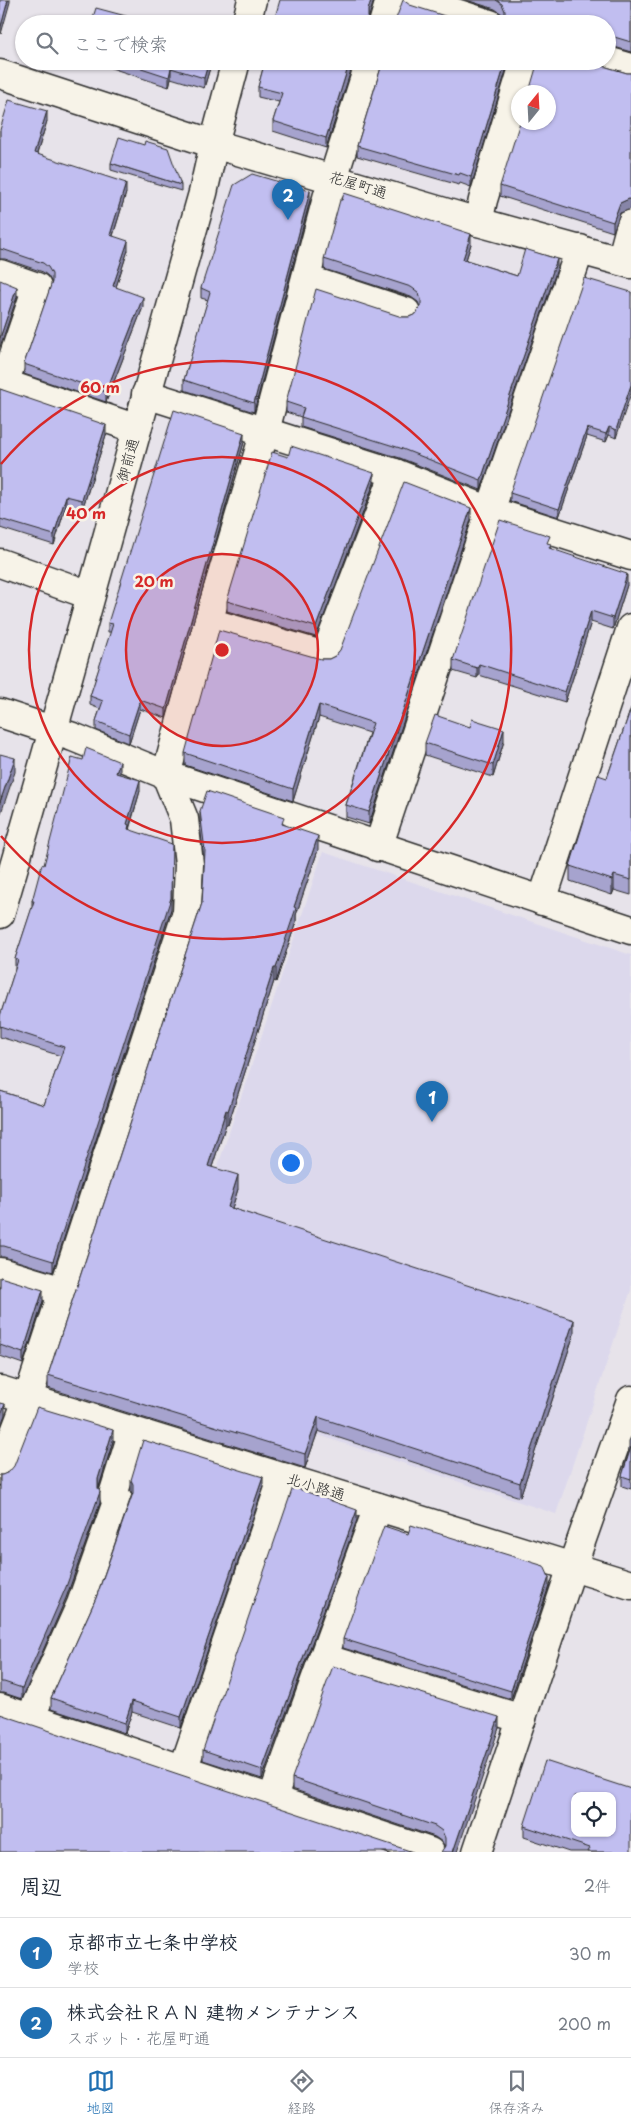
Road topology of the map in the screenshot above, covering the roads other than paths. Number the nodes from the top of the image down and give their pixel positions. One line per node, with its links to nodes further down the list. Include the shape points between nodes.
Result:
1 (252, 0): 4 (street)
2 (390, 0): 5 (street)
3 (415, 0): 6 (street)
4 (248, 15)
5 (386, 15)
6 (462, 15)
7 (616, 63): 8 (street)
8 (631, 68)
9 (234, 70): 13 (street, 御前通)
10 (367, 70): 14 (street, via 338,159)
11 (523, 70): 15 (street)
12 (0, 74): 13 (street, 花屋町通)
13 (214, 144): 14 (street, 花屋町通); 23 (street, 御前通, via 204,193)
14 (335, 178): 15 (street, 花屋町通); 20 (street)
15 (478, 222): 17 (street, 花屋町通)
16 (631, 224): 18 (street)
17 (580, 249): 18 (street, 花屋町通); 27 (street)
18 (626, 263)
19 (0, 274): 22 (street, via 37,286)
20 (306, 279): 21 (street); 25 (street)
21 (406, 312)
22 (2, 383): 24 (street)
23 (146, 394): 24 (street, 御前通); 25 (street)
24 (137, 429): 30 (street, 御前通)
25 (265, 432): 26 (street); 31 (street)
26 (395, 473): 27 (street); 31 (street, via 325,656)
27 (490, 511): 28 (street); 36 (street)
28 (631, 556)
29 (0, 563): 30 (street)
30 (90, 595): 34 (street, 御前通)
31 (208, 622): 35 (street)
32 (631, 628): 37 (street)
33 (0, 713): 34 (street)
34 (54, 731): 35 (street); 38 (street, 御前通)
35 (166, 775): 36 (street); 41 (street, via 184,819 189,864 187,912)
36 (378, 847): 37 (street)
37 (542, 901): 39 (street)
38 (0, 914)
39 (631, 930)
40 (0, 1272): 41 (street)
41 (62, 1291): 43 (street)
42 (0, 1390): 43 (street, 北小路通)
43 (28, 1398): 45 (street, 北小路通); 46 (street)
44 (631, 1400): 49 (street)
45 (133, 1431): 47 (street, 北小路通); 53 (street, via 113,1496 118,1499 98,1561)
46 (0, 1471)
47 (283, 1477): 48 (street, 北小路通); 55 (street)
48 (378, 1507): 49 (street, 北小路通); 51 (street)
49 (572, 1567): 50 (street, 北小路通); 54 (street)
50 (631, 1585)
51 (323, 1658): 54 (street); 56 (street)
52 (0, 1708): 53 (street)
53 (30, 1718): 55 (street)
54 (522, 1719): 58 (street)
55 (183, 1770): 56 (street)
56 (272, 1799): 57 (street)
57 (430, 1852)
58 (477, 1852)

